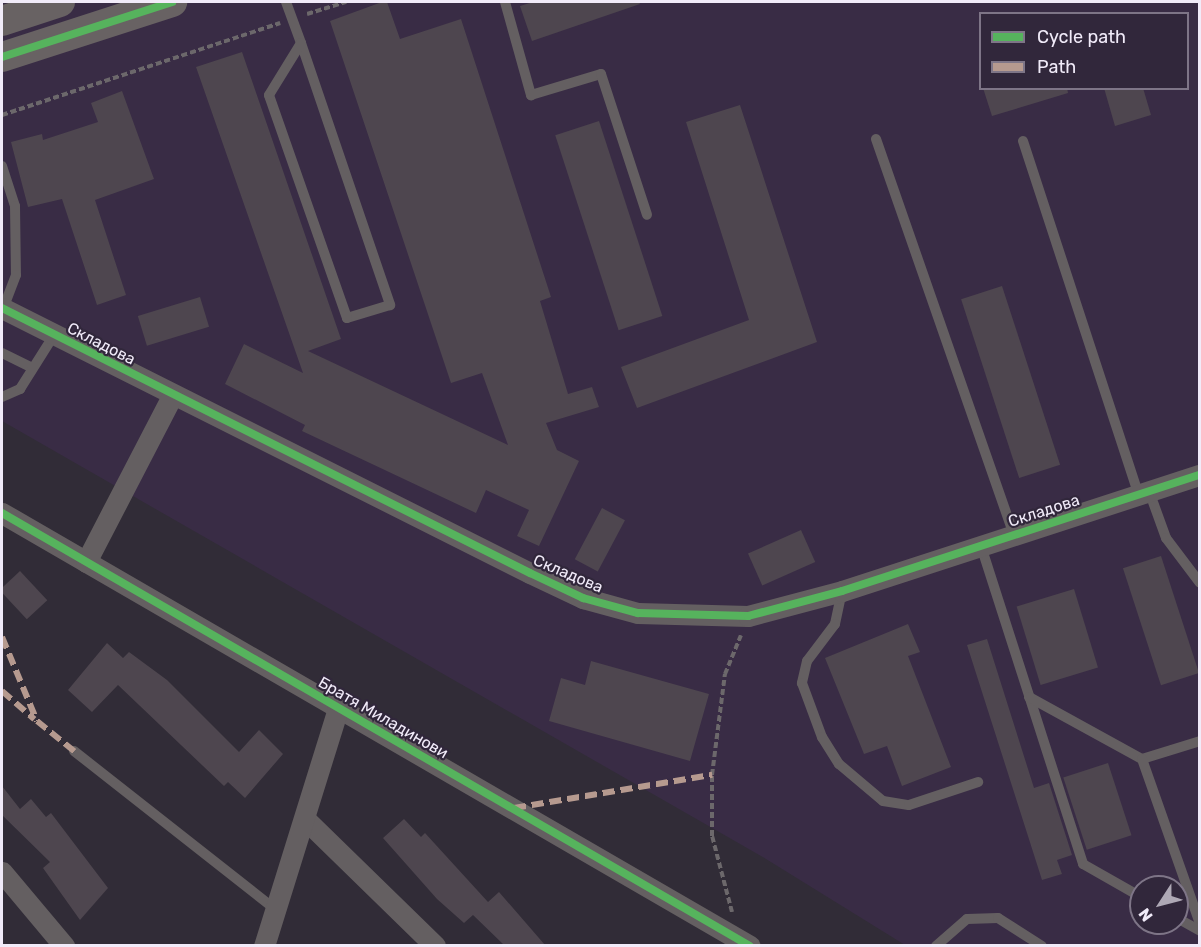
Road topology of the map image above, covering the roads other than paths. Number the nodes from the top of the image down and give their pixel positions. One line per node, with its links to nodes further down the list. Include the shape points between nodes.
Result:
1 (60, 2): 5 (main road)
2 (172, 2): 7 (main road)
3 (286, 2): 6 (lane)
4 (505, 2): 11 (lane, via 531,95 601,74)
5 (2, 21)
6 (301, 43): 6 (lane, via 390,305 347,318 269,95)
7 (2, 57)
8 (876, 139): 21 (lane)
9 (1023, 141): 19 (lane)
10 (2, 171): 12 (lane, via 15,206 16,275)
11 (647, 215)
12 (2, 308): 13 (street, Складова)
13 (54, 335): 15 (lane); 16 (street, Складова)
14 (2, 353): 15 (lane)
15 (33, 368): 17 (lane, via 20,389)
16 (172, 396): 23 (street); 25 (street, Складова, via 583,598 638,613 748,616)
17 (2, 397)
18 (1200, 475): 19 (street, Складова)
19 (1144, 493): 21 (street, Складова); 24 (lane, via 1166,538)
20 (2, 513): 23 (street, Братя Миладинови)
21 (1014, 535): 22 (street, Складова)
22 (981, 546): 25 (street, Складова); 26 (lane)
23 (86, 562): 27 (street, Братя Миладинови)
24 (1200, 583)
25 (842, 591): 31 (lane, via 835,624 807,662 802,683 822,737 839,764 883,801 909,804)
26 (1029, 697): 30 (lane); 34 (lane, via 1083,864)
27 (338, 708): 32 (street); 37 (street, Братя Миладинови)
28 (1200, 741): 30 (lane)
29 (74, 751): 35 (lane)
30 (1142, 759): 36 (lane)
31 (978, 782)
32 (305, 819): 35 (street); 40 (street)
33 (2, 872): 38 (street)
34 (1129, 890)
35 (276, 910): 39 (street)
36 (1200, 924)
37 (742, 941)
38 (64, 945)
39 (264, 945)
40 (435, 945)
41 (936, 945): 42 (lane, via 967,919 978,918 998,918)
42 (1042, 945)

